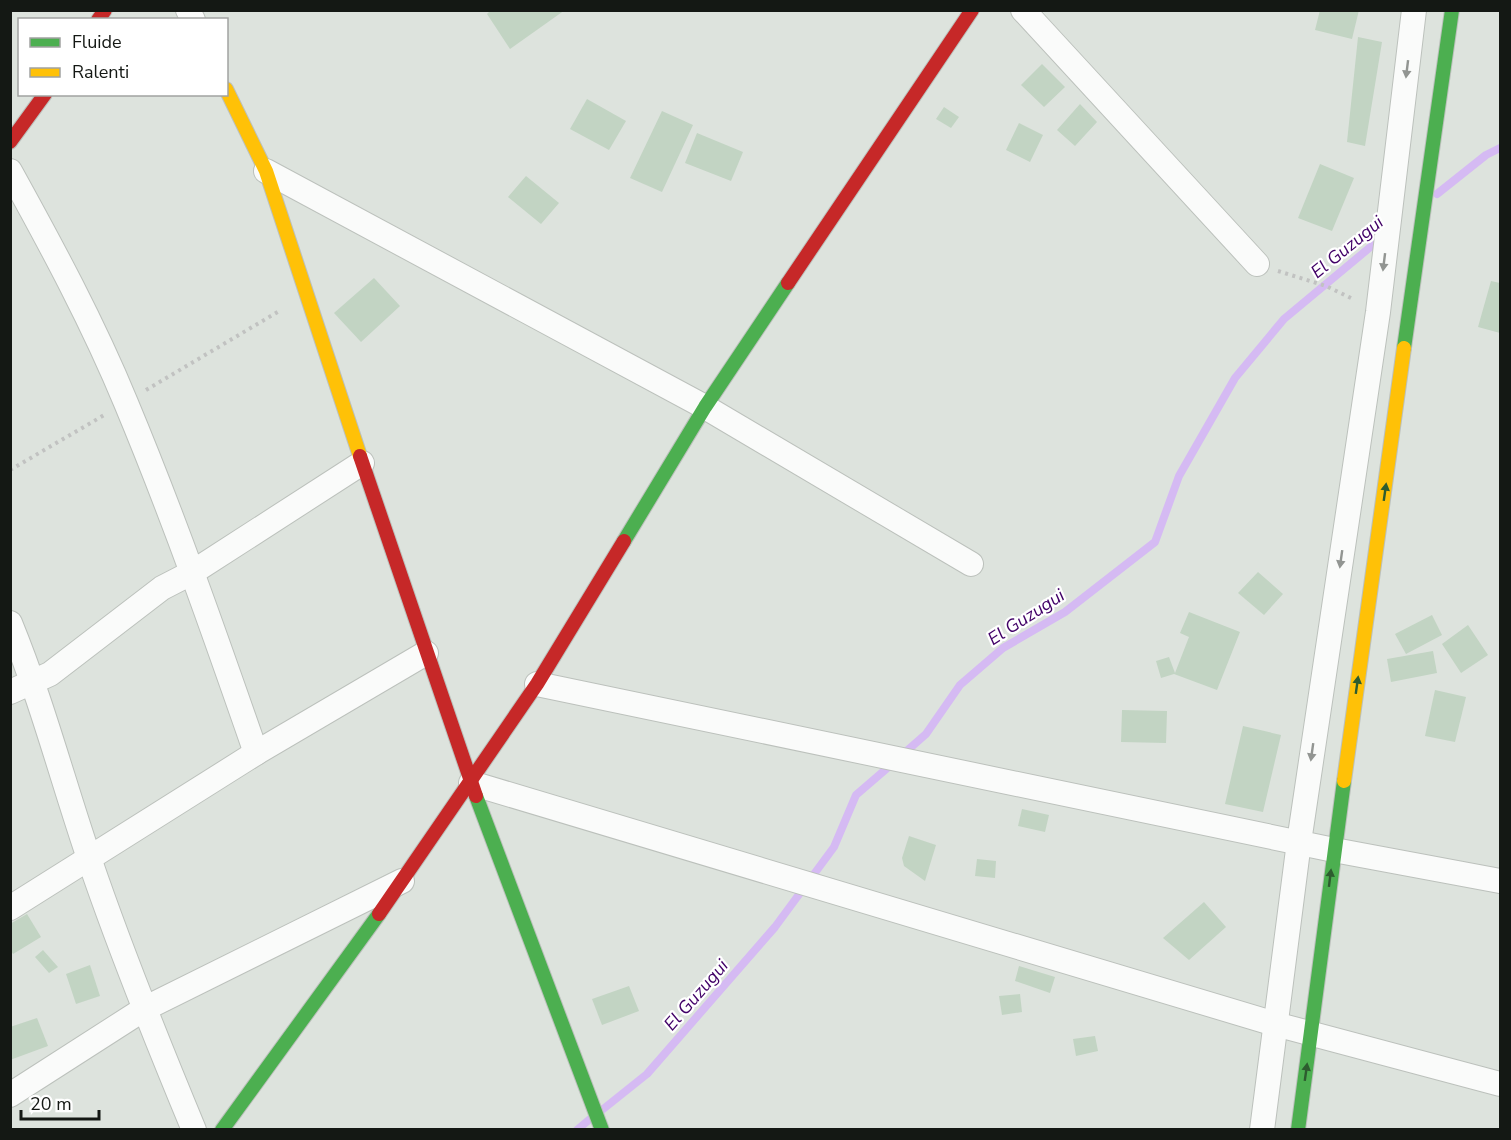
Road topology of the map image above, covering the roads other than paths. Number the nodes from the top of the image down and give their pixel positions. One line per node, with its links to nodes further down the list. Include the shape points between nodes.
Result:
1 (972, 10): 11 (street)
2 (1023, 10): 10 (street)
3 (1414, 10): 22 (street, one-way to 22, via 1378,312)
4 (1452, 10): 23 (street, one-way to 4)
5 (228, 93): 9 (street)
6 (44, 96): 7 (street)
7 (11, 141)
8 (10, 171): 14 (street, via 74,288 126,402)
9 (266, 171): 11 (street); 12 (street)
10 (1257, 264)
11 (705, 407): 13 (street); 18 (street)
12 (362, 464): 14 (street); 16 (street)
13 (971, 564)
14 (193, 572): 17 (street, via 162,588 66,663); 20 (street)
15 (10, 623): 17 (street)
16 (426, 653): 20 (street); 21 (street)
17 (34, 683): 19 (street); 24 (street)
18 (537, 684): 21 (street); 22 (street)
19 (10, 692)
20 (256, 753): 24 (street)
21 (471, 783): 25 (street); 29 (street); 35 (street)
22 (1299, 842): 23 (street); 29 (street)
23 (1334, 850): 26 (street); 30 (street, one-way to 23)
24 (90, 860): 27 (street); 28 (street)
25 (404, 880): 28 (street); 34 (street)
26 (1500, 881)
27 (10, 908)
28 (144, 1009): 32 (street); 33 (street)
29 (1275, 1024): 30 (street); 36 (street)
30 (1311, 1032): 31 (street); 37 (street, one-way to 30)
31 (1500, 1084)
32 (10, 1095)
33 (194, 1130)
34 (222, 1130)
35 (602, 1130)
36 (1262, 1130)
37 (1298, 1130)

